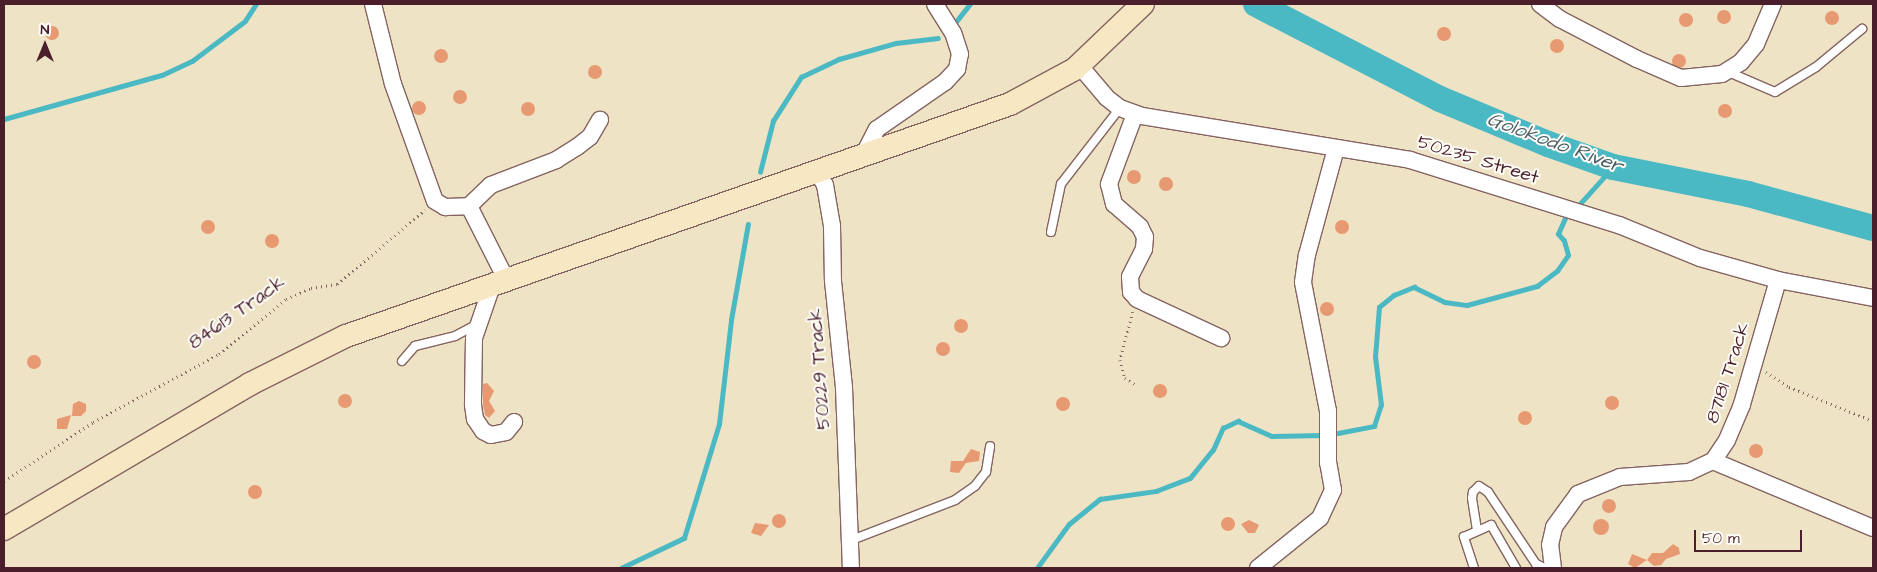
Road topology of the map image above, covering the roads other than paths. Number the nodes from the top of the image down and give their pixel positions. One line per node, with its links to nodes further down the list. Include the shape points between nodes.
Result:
1 (372, 4): 14 (street, via 393,84 435,201 445,206)
2 (935, 4): 12 (street, via 953,33 960,54 957,70 945,82 877,129)
3 (1143, 4): 7 (street)
4 (1540, 4): 8 (street, via 1560,19 1665,74 1681,78)
5 (1773, 4): 8 (street, via 1756,44 1741,62)
6 (1862, 29): 8 (lane, via 1823,61 1775,92)
7 (1079, 65): 9 (street); 12 (street, via 1010,104)
8 (1726, 71)
9 (1127, 111): 11 (street, 50235 Street, via 1242,135); 15 (lane, via 1061,184); 20 (street, via 1109,184 1114,204 1140,227 1145,237 1144,249 1129,285 1137,299)
10 (600, 120): 14 (street, via 590,137 578,147 549,163 491,185)
11 (1336, 148): 16 (street, 50235 Street, via 1410,160 1619,224 1700,258); 31 (street, via 1307,255 1304,282 1328,411 1328,463 1333,490 1320,518)
12 (864, 154): 13 (street)
13 (816, 170): 17 (street); 28 (street, 50229 Track, via 826,186 832,226 832,281 844,388)
14 (469, 206): 17 (street)
15 (1051, 232)
16 (1778, 280): 18 (street, 50235 Street); 24 (street, 87181 Track, via 1736,419)
17 (499, 281): 19 (street); 26 (street, via 374,326 300,358 128,453)
18 (1873, 298)
19 (477, 324): 21 (lane, via 455,336 415,346); 22 (street, via 474,338 475,419 483,431 491,435 506,432)
20 (1221, 338)
21 (402, 361)
22 (514, 422)
23 (990, 446): 28 (lane, via 986,472 975,486 955,500)
24 (1713, 461): 25 (street); 29 (street, via 1689,472 1620,477 1578,494 1554,528)
25 (1873, 528)
26 (4, 529)
27 (1477, 530): 29 (lane, via 1472,498 1479,486 1488,492 1536,564); 32 (lane, via 1467,534 1463,541); 33 (lane, via 1493,525)
28 (849, 541): 30 (street, 50229 Track)
29 (1549, 567)
30 (851, 568)
31 (1258, 568)
32 (1474, 568)
33 (1516, 568)

